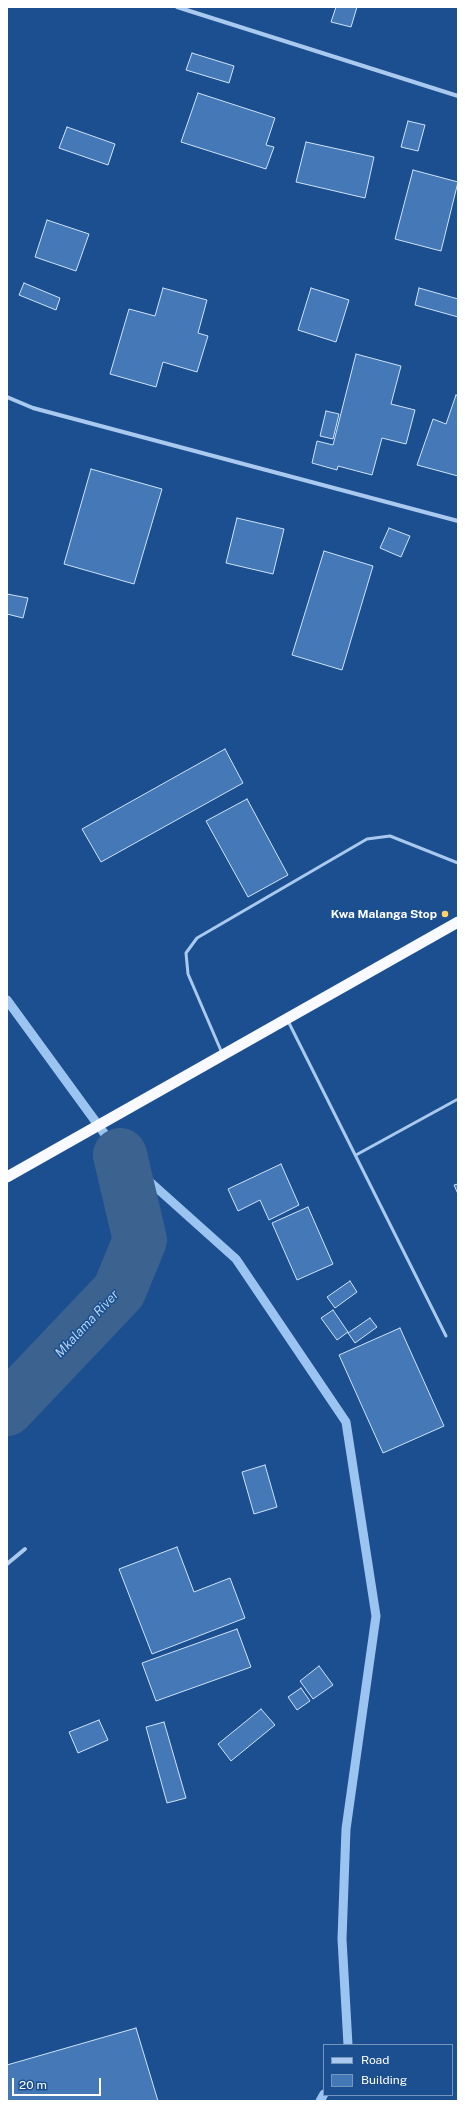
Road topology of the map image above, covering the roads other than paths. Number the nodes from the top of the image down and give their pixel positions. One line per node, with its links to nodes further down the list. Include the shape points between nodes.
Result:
1 (177, 7): 2 (street)
2 (458, 96)
3 (7, 397): 4 (street, via 33,408)
4 (458, 521)
5 (458, 863): 8 (lane, via 390,836 367,839 197,938 186,953 188,974)
6 (458, 922): 7 (highway)
7 (287, 1019): 8 (highway); 10 (lane)
8 (223, 1055): 11 (highway)
9 (458, 1099): 10 (lane)
10 (356, 1155): 12 (lane)
11 (7, 1177)
12 (446, 1336)
13 (25, 1549): 14 (street)
14 (7, 1564)

